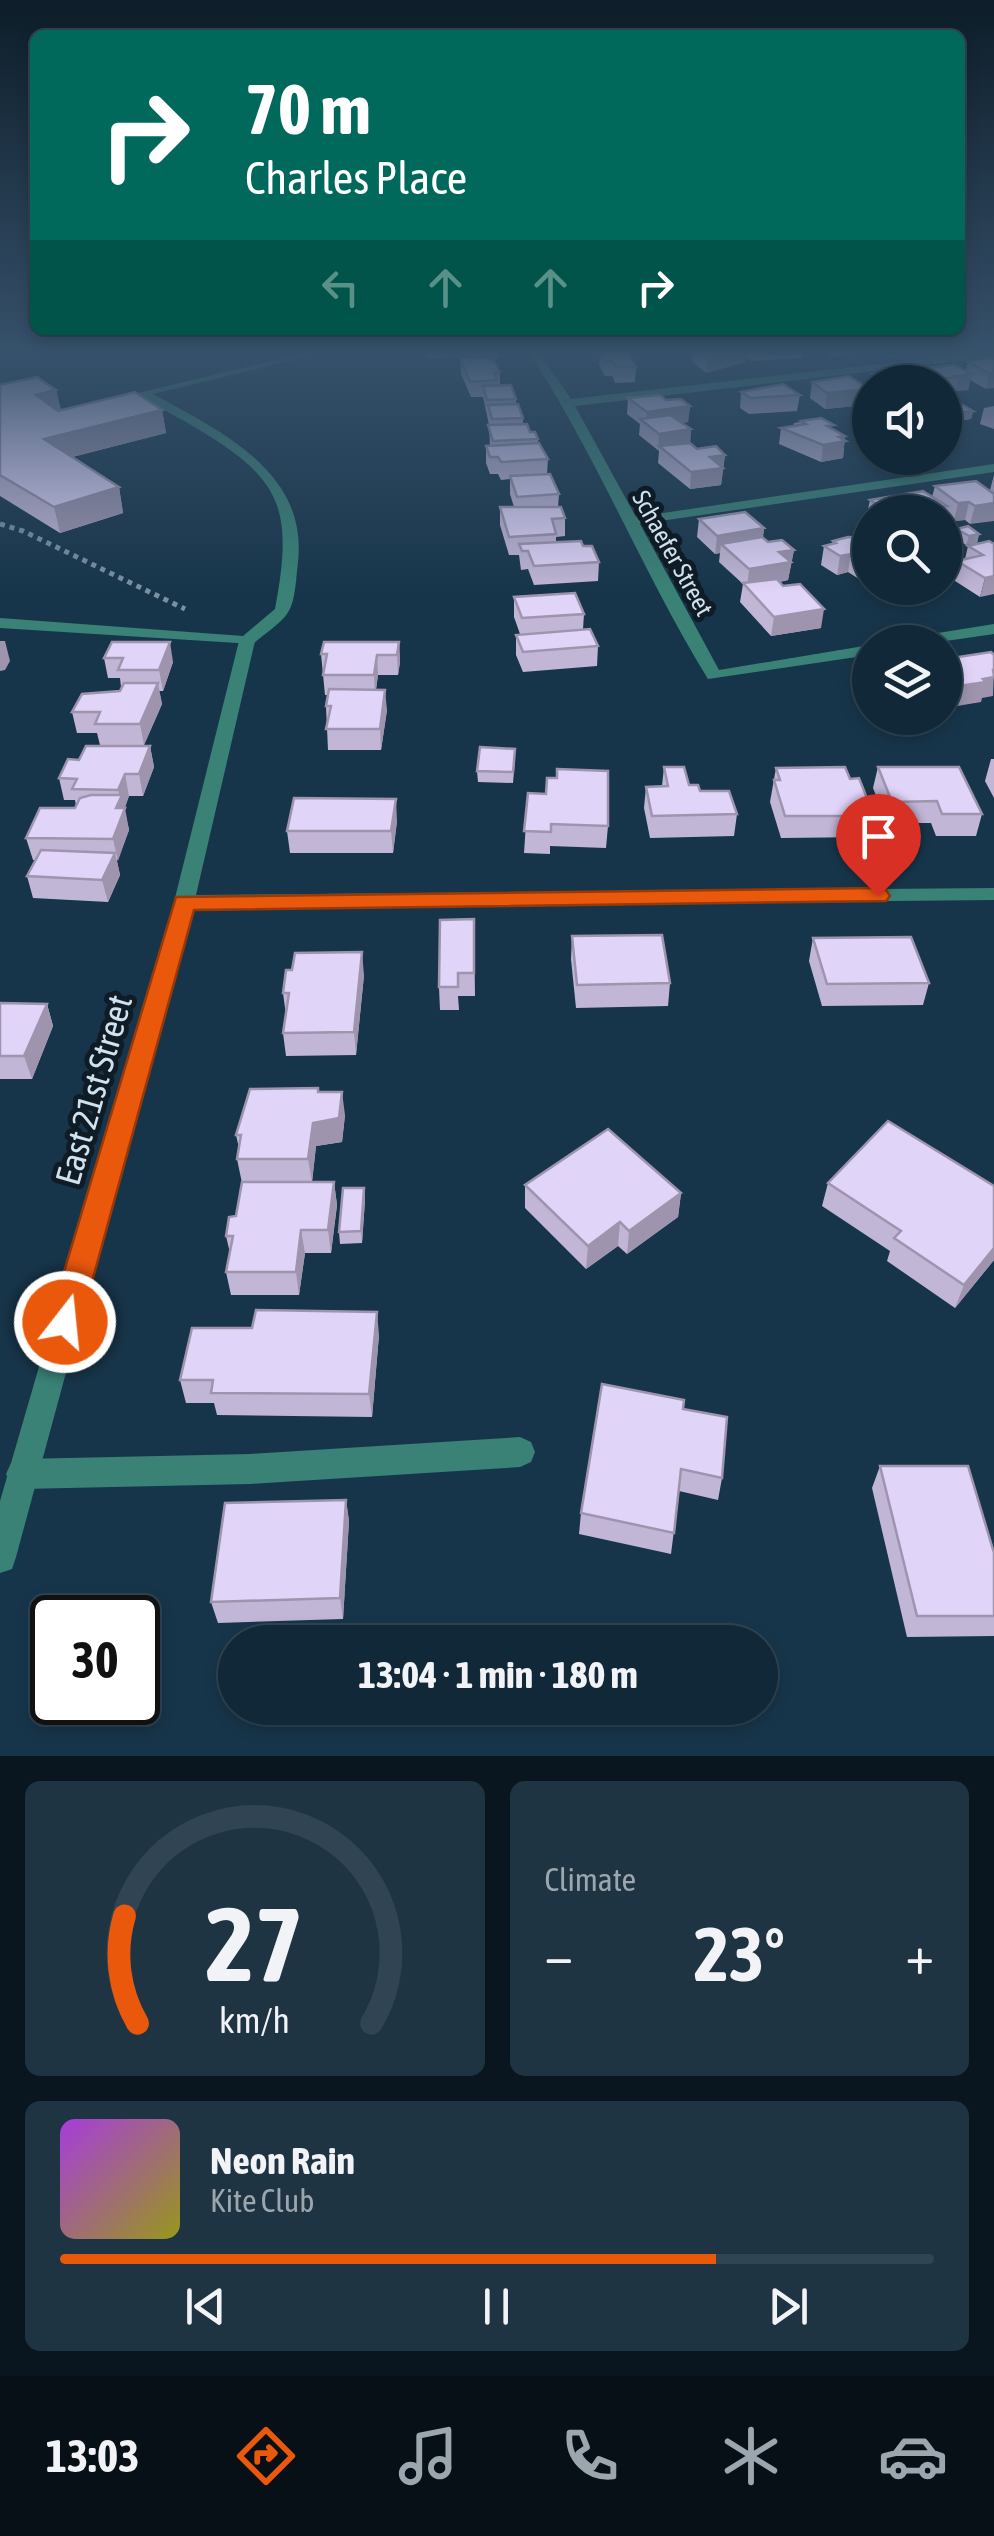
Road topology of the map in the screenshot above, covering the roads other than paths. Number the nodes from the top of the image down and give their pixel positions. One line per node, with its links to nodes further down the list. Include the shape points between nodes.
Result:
1 (207, 430): 8 (street, via 245,452 272,484 292,538 282,612)
2 (582, 430): 4 (street, Schaefer Street)
3 (994, 468): 4 (street)
4 (630, 522): 9 (street, Schaefer Street, via 714,676)
5 (0, 623): 8 (street)
6 (994, 629): 7 (street)
7 (962, 634)
8 (247, 640): 11 (street, East 21st Street)
9 (852, 653)
10 (994, 894): 11 (street)
11 (184, 902): 13 (street, East 21st Street)
12 (520, 1452): 13 (street, via 250,1469)
13 (22, 1474): 14 (street, East 21st Street)
14 (0, 1557)

